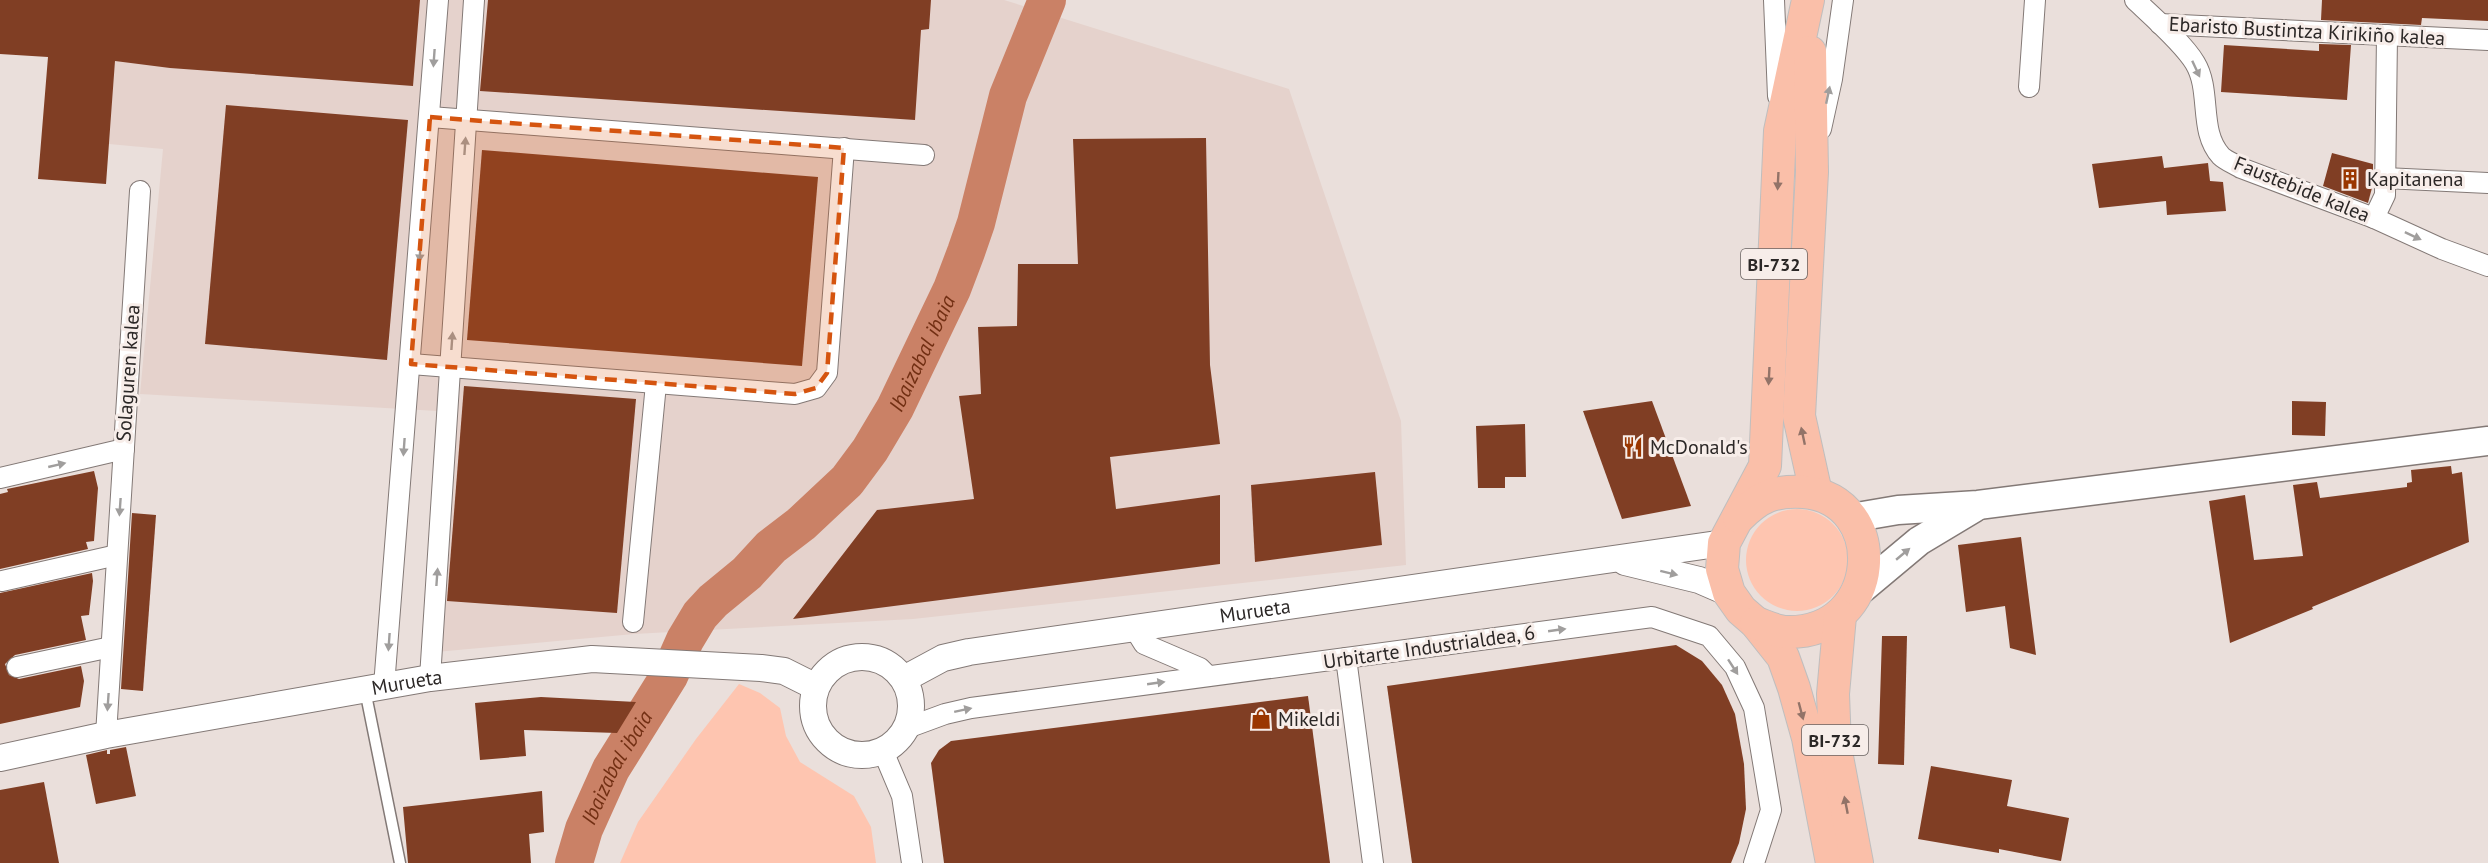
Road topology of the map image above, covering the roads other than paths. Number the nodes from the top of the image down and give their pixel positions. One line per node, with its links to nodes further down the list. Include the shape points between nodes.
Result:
1 (438, 0): 12 (street, one-way to 12)
2 (474, 0): 13 (street)
3 (1774, 0): 14 (street)
4 (1809, 0): 14 (main road, BI-732); 17 (main road, BI-732)
5 (1843, 0): 17 (street, one-way to 5, via 1832,79)
6 (2035, 0): 11 (street)
7 (2134, 0): 8 (street, Ebaristo Bustintza Kirikiño kalea)
8 (2160, 24): 9 (street, Ebaristo Bustintza Kirikiño kalea); 21 (street, Faustebide kalea, one-way to 21, via 2195,63 2205,89 2211,140 2222,156 2241,168)
9 (2387, 35): 10 (street, Ebaristo Bustintza Kirikiño kalea); 18 (street)
10 (2488, 40)
11 (2029, 87)
12 (430, 117): 13 (street); 23 (street, one-way to 23)
13 (466, 118): 15 (street); 24 (street, one-way to 13)
14 (1780, 131): 32 (main road, BI-732, one-way to 32, via 1765,466)
15 (843, 148): 16 (street); 25 (street, via 826,373 816,387 795,394)
16 (924, 155)
17 (1812, 172): 29 (main road, BI-732, one-way to 17, via 1798,416)
18 (2385, 178): 19 (street); 21 (street, via 2385,195)
19 (2488, 183)
20 (140, 191): 27 (street, Solaguren kalea)
21 (2374, 218): 22 (street, Faustebide kalea, one-way to 22)
22 (2488, 266)
23 (411, 364): 24 (street); 48 (street, one-way to 48)
24 (450, 368): 25 (street); 45 (street, one-way to 24)
25 (656, 384): 38 (street)
26 (2488, 441): 30 (main road)
27 (124, 449): 28 (street, one-way to 27); 33 (street, Solaguren kalea, one-way to 33)
28 (0, 478)
29 (1816, 493): 31 (main road, BI-732); 32 (main road, BI-732, via 1785,490 1756,501)
30 (1978, 505): 31 (main road, via 1898,510); 37 (main road, one-way to 30, via 1919,541)
31 (1851, 518): 37 (main road, BI-732, via 1862,541 1865,567)
32 (1729, 532): 34 (street, Murueta); 36 (main road, BI-732, via 1722,568)
33 (117, 555): 35 (street); 41 (street, Solaguren kalea)
34 (1613, 560): 36 (street, Murueta, one-way to 36, via 1699,580); 40 (street, Murueta)
35 (2, 581)
36 (1729, 593): 39 (main road, BI-732)
37 (1849, 604): 39 (main road, BI-732, via 1814,630 1784,632); 58 (main road, BI-732, one-way to 37, via 1835,746 1833,694)
38 (633, 622)
39 (1756, 623): 53 (main road, BI-732, one-way to 53, via 1783,657 1794,688 1808,738)
40 (1134, 628): 44 (street, via 1144,644 1200,668); 46 (street, Murueta, via 969,652 943,658)
41 (111, 647): 43 (street); 50 (street, Solaguren kalea, one-way to 50)
42 (1346, 658): 44 (street, Urbitarte Industrialdea, 6); 56 (street); 57 (street, Urbitarte Industrialdea, 6, one-way to 57, via 1653,617 1709,636 1735,668 1754,708 1771,810)
43 (16, 667)
44 (1208, 676): 49 (street, Urbitarte Industrialdea, 6, one-way to 44, via 971,708)
45 (430, 678): 47 (street, Murueta, via 592,659 784,671); 48 (street, Murueta)
46 (904, 679): 47 (street, via 881,660 850,658 836,663); 49 (street, via 912,712)
47 (816, 687): 51 (street, via 813,716 828,742 854,755)
48 (375, 688): 50 (street, Murueta); 54 (lane)
49 (907, 728): 51 (street)
50 (106, 735): 52 (street, Murueta)
51 (884, 751): 55 (street, via 902,796)
52 (0, 758)
53 (1829, 856)
54 (400, 863)
55 (912, 863)
56 (1373, 863)
57 (1754, 863)
58 (1857, 863)

